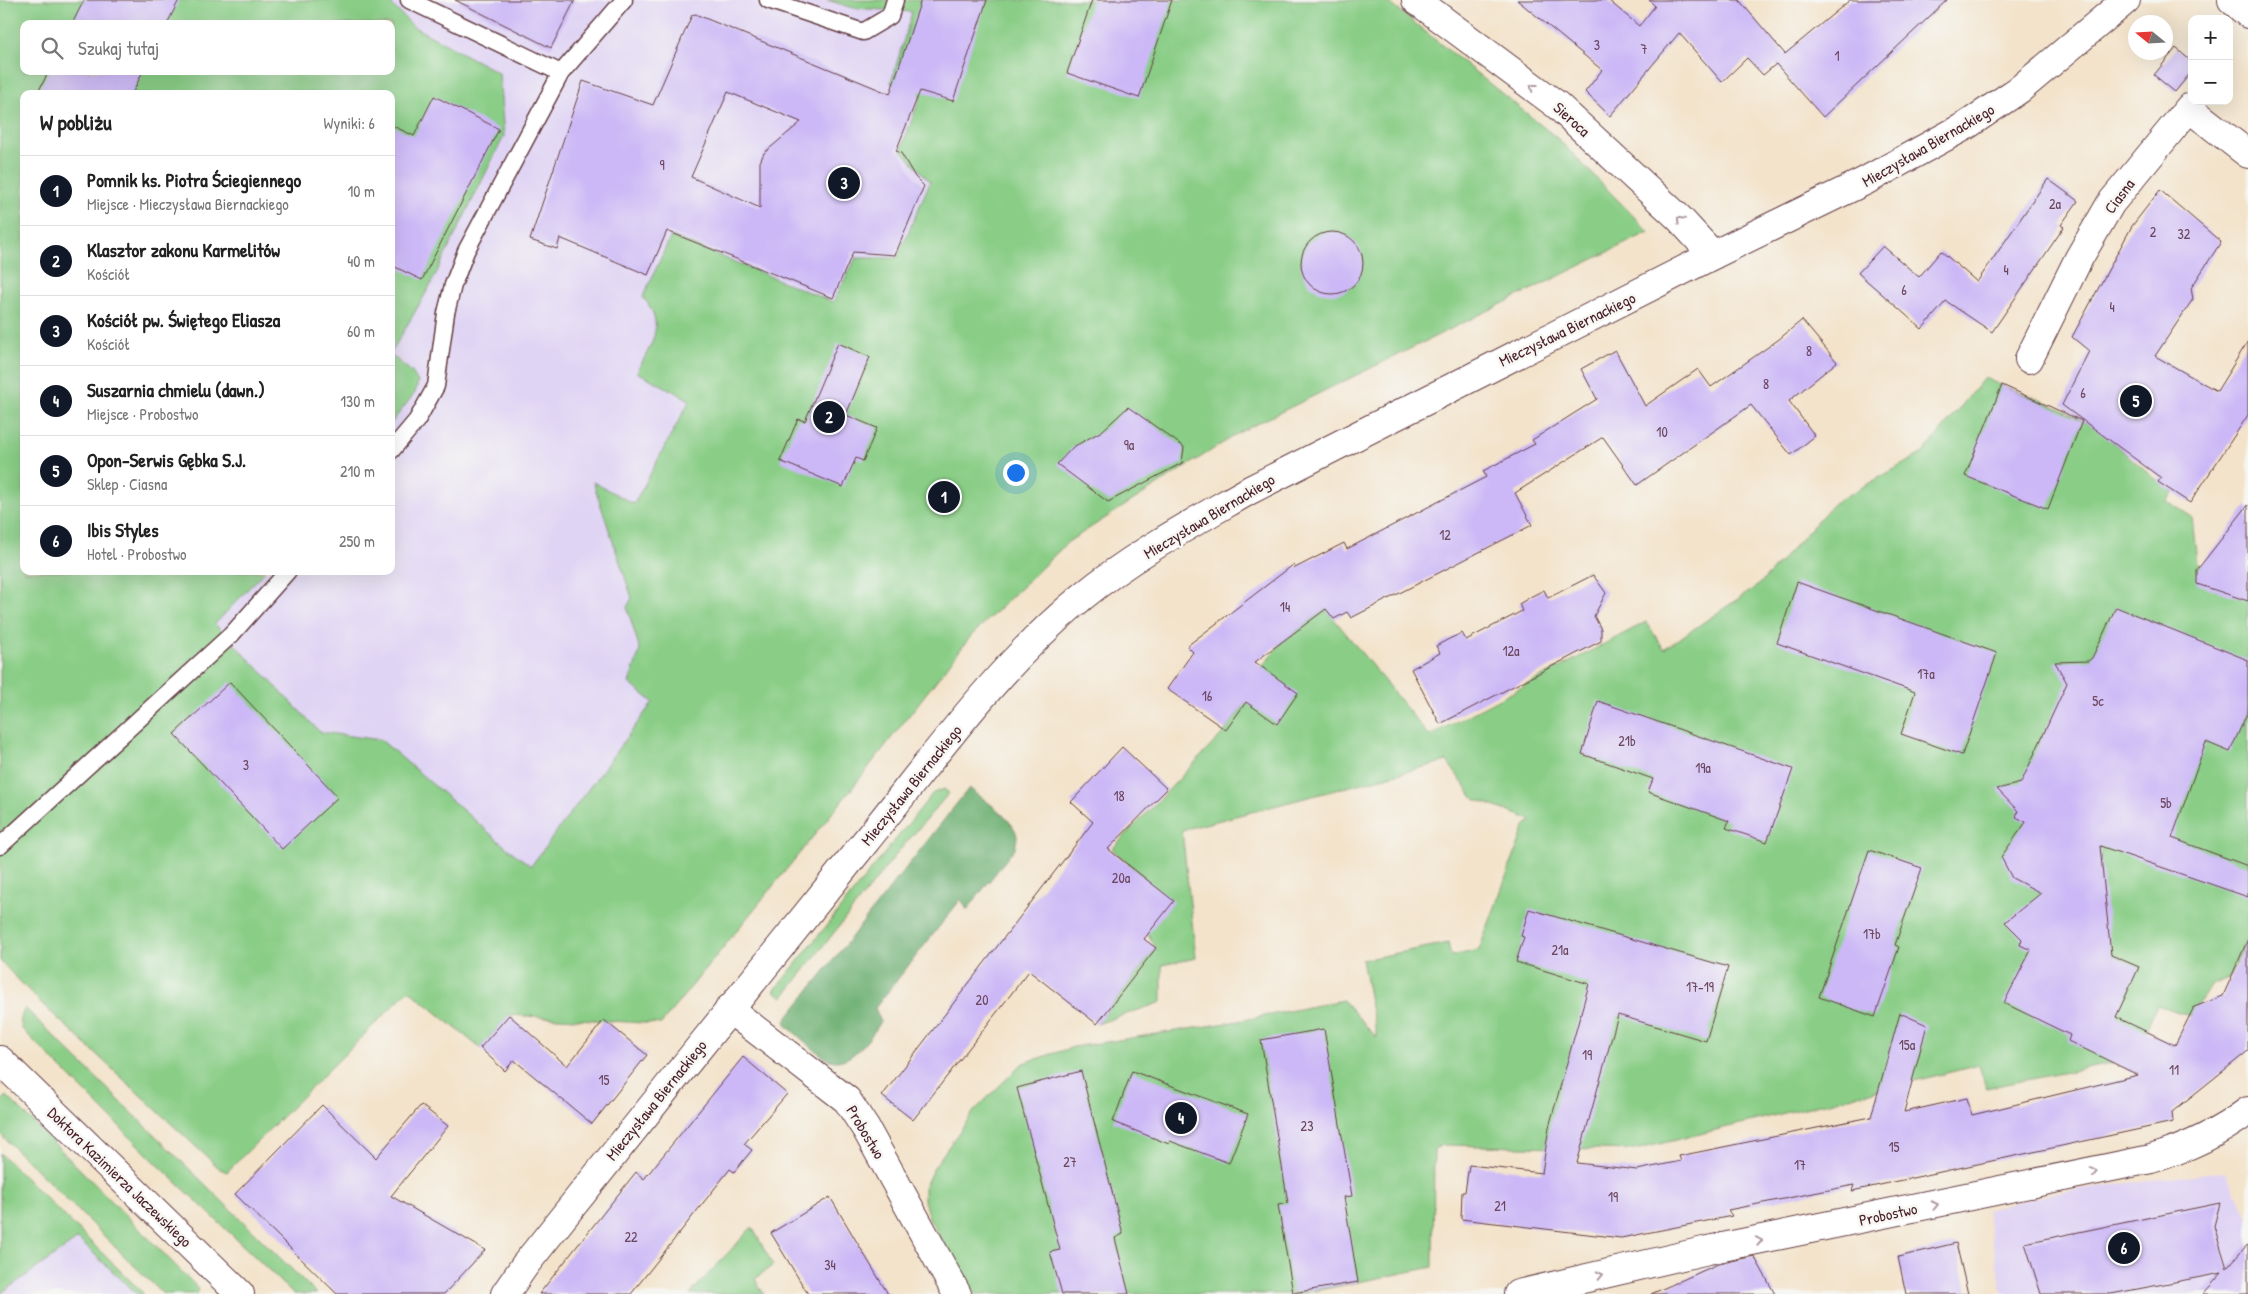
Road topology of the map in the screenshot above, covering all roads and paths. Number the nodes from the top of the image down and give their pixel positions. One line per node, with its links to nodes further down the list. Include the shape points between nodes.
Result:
1 (409, 0): 9 (lane)
2 (624, 0): 9 (lane)
3 (768, 0): 4 (lane, via 864,32 890,16)
4 (895, 0)
5 (1416, 0): 11 (street, Sieroca, one-way to 5, via 1557,105)
6 (2126, 0): 11 (street, Mieczysława Biernackiego, via 2020,89 1974,122 1865,181)
7 (2232, 0): 8 (street)
8 (2248, 14)
9 (561, 73): 13 (lane, via 466,251 446,314 436,386 417,420)
10 (2248, 154): 12 (street, Ciasna, via 2189,108 2111,203 2079,258)
11 (1713, 255): 16 (street, Mieczysława Biernackiego, via 1250,490 1179,532 1083,596 1052,623 982,698)
12 (2029, 359)
13 (395, 446)
14 (284, 575): 15 (lane, via 232,634)
15 (0, 846)
16 (729, 1009): 20 (street, Mieczysława Biernackiego); 21 (street, Probostwo, via 847,1100)
17 (0, 1060): 19 (street, Doktora Kazimierza Jaczewskiego)
18 (2248, 1111): 22 (street, Probostwo, one-way to 18, via 1708,1250 2151,1159 2214,1135)
19 (240, 1294)
20 (505, 1294)
21 (957, 1294)
22 (1518, 1294)

